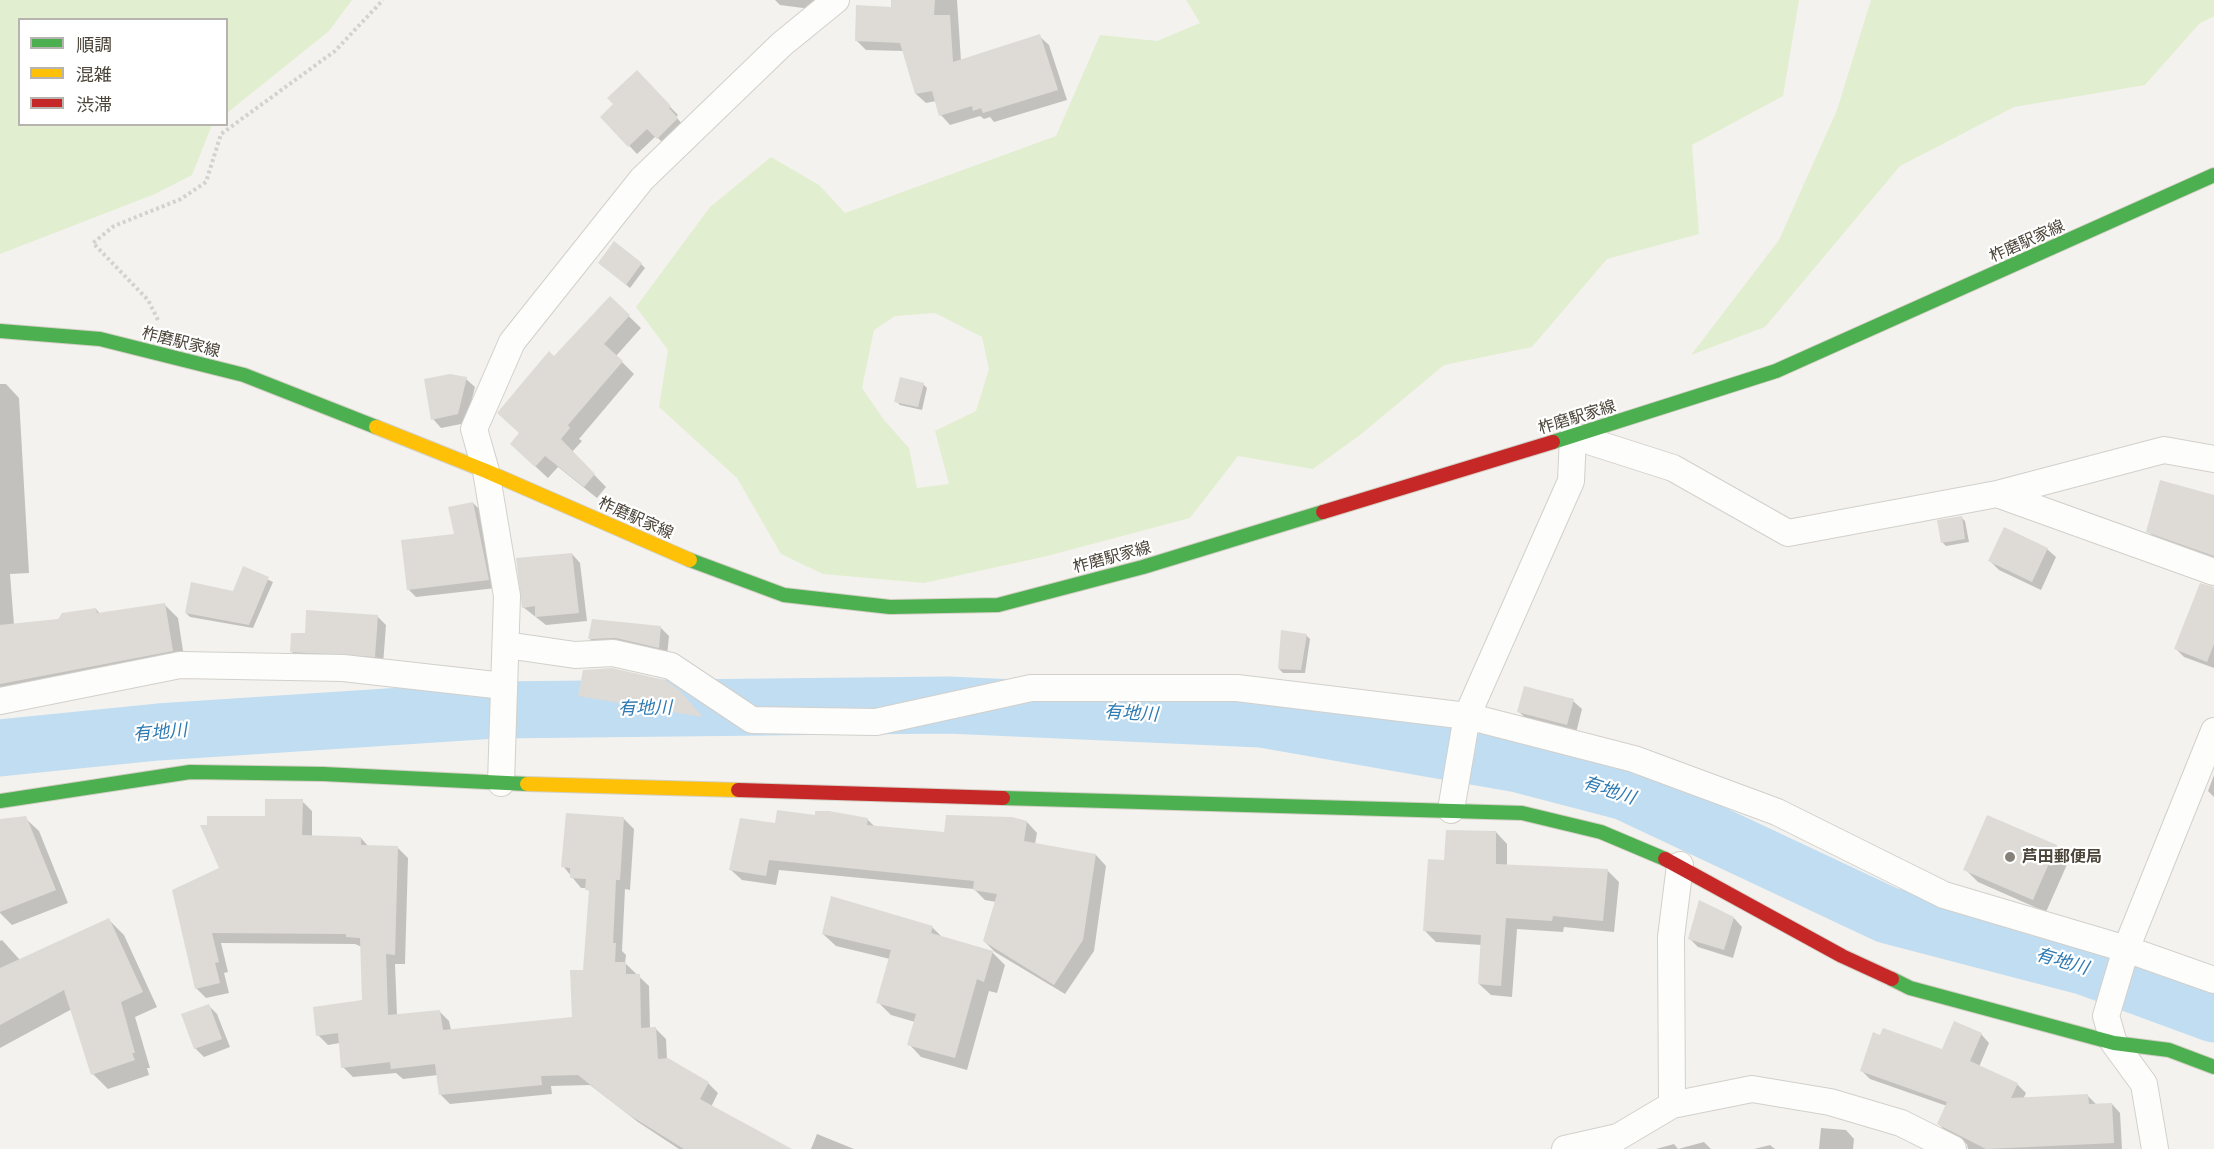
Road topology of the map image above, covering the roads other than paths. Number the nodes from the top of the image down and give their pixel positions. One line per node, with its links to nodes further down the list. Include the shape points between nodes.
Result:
1 (836, 0): 6 (street, via 782,44 642,179 512,342 474,429)
2 (2214, 175): 4 (main road, 柞磨駅家線, via 1776,371)
3 (0, 332): 6 (main road, 柞磨駅家線, via 100,339 244,375)
4 (1573, 436): 6 (main road, 柞磨駅家線, via 1143,567 998,605 890,607 784,595 683,557); 7 (street, via 1673,468 1788,533); 12 (street, via 1571,481)
5 (2214, 459): 7 (street, via 2164,450)
6 (486, 471): 9 (street, via 507,596)
7 (1997, 494): 8 (street)
8 (2214, 572)
9 (506, 645): 10 (street); 12 (street, via 575,655 613,653 671,666 753,720 876,722 1031,688 1237,688)
10 (504, 686): 11 (street, via 343,668 180,665); 14 (street)
11 (0, 701)
12 (1467, 716): 16 (street); 18 (street, via 1634,759 1777,812 1944,895)
13 (2214, 731): 18 (street)
14 (503, 774): 15 (main road, via 190,772); 16 (main road)
15 (0, 801)
16 (1451, 810): 17 (main road, via 1522,813 1601,832)
17 (1680, 865): 20 (main road, via 1842,956 1910,988); 22 (street, via 1671,937)
18 (2126, 949): 19 (street); 20 (street, via 2106,1016)
19 (2214, 980)
20 (2114, 1043): 21 (main road, via 2169,1050); 25 (street, via 2144,1084)
21 (2214, 1067)
22 (1672, 1105): 23 (street, via 1618,1137); 24 (street, via 1752,1089 1830,1102 1901,1123)
23 (1565, 1149)
24 (1953, 1149)
25 (2155, 1149)

